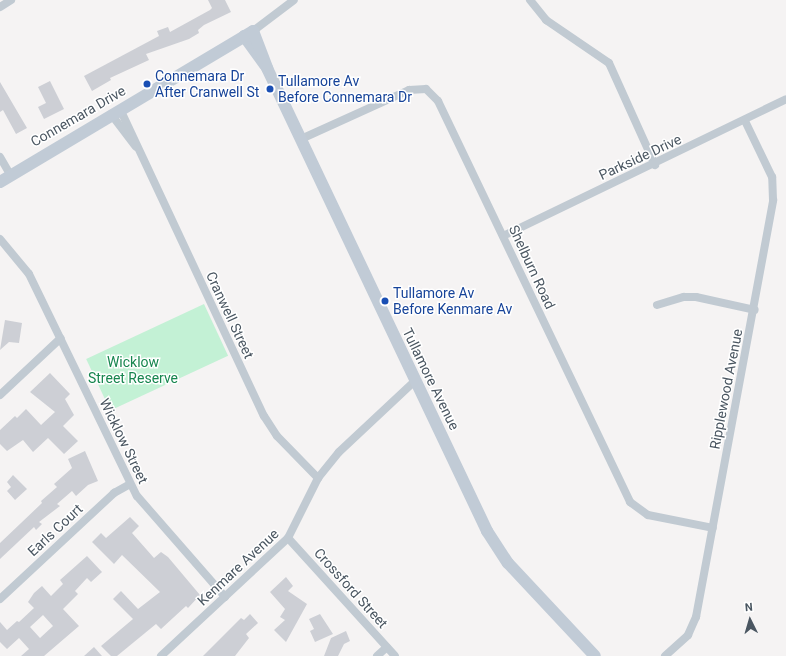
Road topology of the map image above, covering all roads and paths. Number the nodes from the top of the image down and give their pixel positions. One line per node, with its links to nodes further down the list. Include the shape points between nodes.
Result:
1 (11, 0): 4 (street)
2 (294, 0): 5 (street, Connemara Drive)
3 (530, 0): 11 (street, via 546,20 609,62)
4 (0, 7)
5 (248, 34): 7 (street, Connemara Drive); 9 (street, Tullamore Avenue)
6 (786, 99): 8 (street, Parkside Drive)
7 (116, 112): 12 (street, Connemara Drive); 20 (street, Cranwell Street, via 139,151 264,416 277,436)
8 (745, 121): 11 (street, Parkside Drive); 16 (street, Ripplewood Avenue, via 772,177 774,188)
9 (301, 139): 13 (street, Shelburn Road, via 409,90 426,88 438,101); 18 (street, Tullamore Avenue)
10 (0, 157): 12 (street)
11 (654, 165): 13 (street, Parkside Drive)
12 (3, 178)
13 (503, 236): 22 (street, Shelburn Road, via 630,502 648,515)
14 (0, 239): 17 (street, Wicklow Street, via 29,274)
15 (657, 305): 16 (street, via 684,297 696,297)
16 (755, 310): 22 (street, Ripplewood Avenue)
17 (61, 338): 19 (street); 21 (street, Wicklow Street)
18 (415, 381): 20 (street, Kenmare Avenue, via 339,452); 30 (street, Tullamore Avenue, via 478,515 497,548)
19 (0, 395)
20 (318, 478): 23 (street, Kenmare Avenue)
21 (130, 484): 24 (street, Wicklow Street, via 149,512); 25 (street, Earls Court, via 114,493)
22 (714, 528): 31 (street, Ripplewood Avenue, via 696,617 688,635)
23 (288, 538): 24 (street, Kenmare Avenue); 26 (street, Crossford Street)
24 (225, 597): 27 (street, Kenmare Avenue)
25 (0, 599)
26 (387, 647): 28 (street); 29 (street, Crossford Street)
27 (161, 656)
28 (377, 656)
29 (395, 656)
30 (595, 656)
31 (665, 656)

